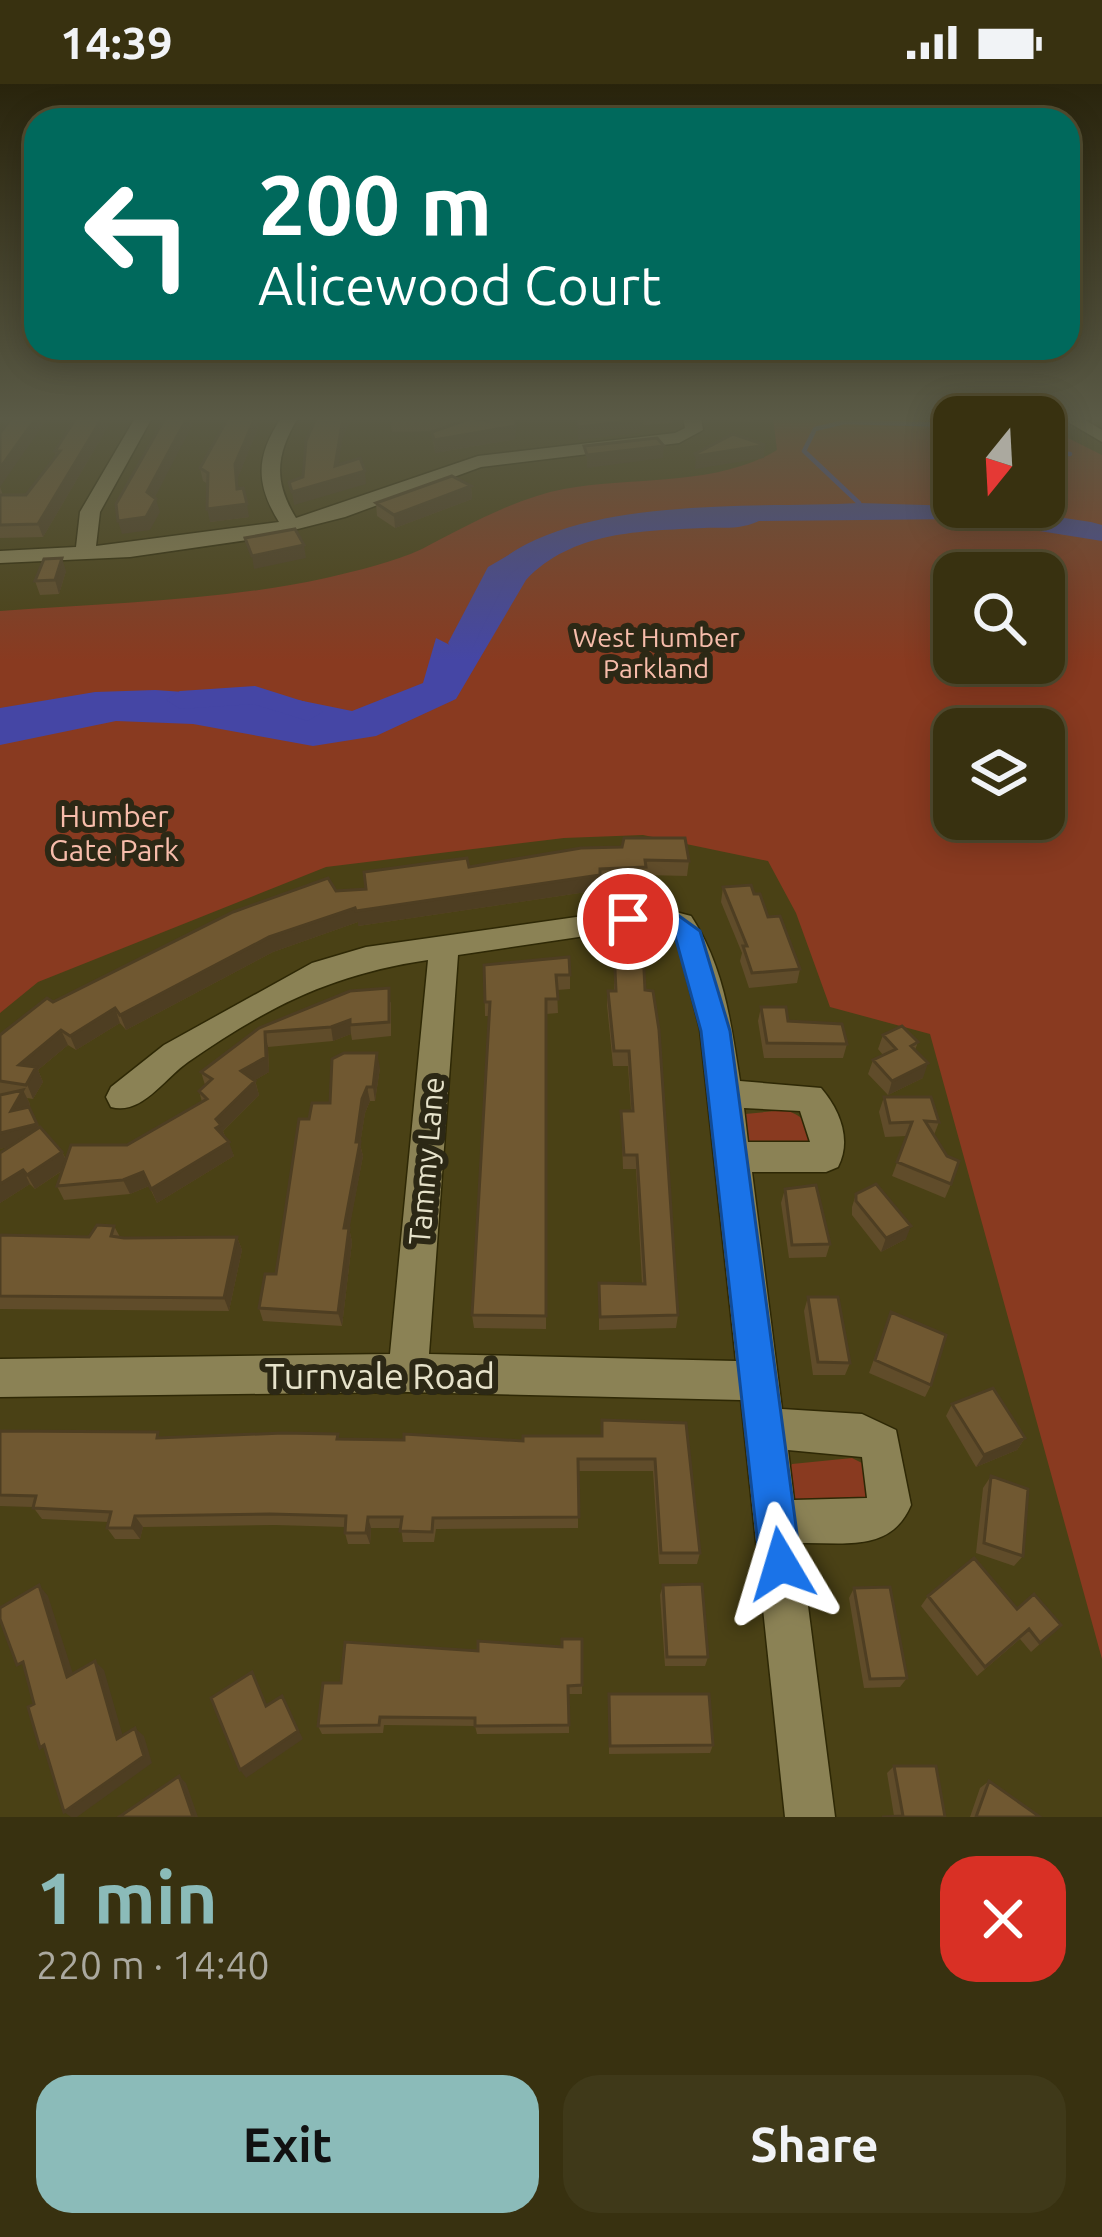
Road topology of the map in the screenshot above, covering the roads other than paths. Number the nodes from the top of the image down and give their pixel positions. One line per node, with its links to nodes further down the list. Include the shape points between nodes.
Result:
1 (98, 499): 5 (street)
2 (272, 499): 4 (street)
3 (377, 499): 4 (street)
4 (291, 526): 5 (street)
5 (86, 554): 6 (street)
6 (0, 557)
7 (444, 948): 8 (street, via 653,916 681,923 709,1003); 9 (street, via 366,958 282,990 175,1054); 11 (street, Tammy Lane)
8 (725, 1094): 10 (street); 10 (street, via 809,1098 821,1108 828,1143 826,1157)
9 (123, 1097)
10 (733, 1157): 13 (street)
11 (408, 1373): 12 (street, Turnvale Road); 13 (street, Turnvale Road)
12 (0, 1378)
13 (760, 1381): 14 (street)
14 (765, 1428): 15 (street); 15 (street, via 862,1436 881,1445 890,1505 876,1520)
15 (776, 1522): 16 (street)
16 (810, 1817)

